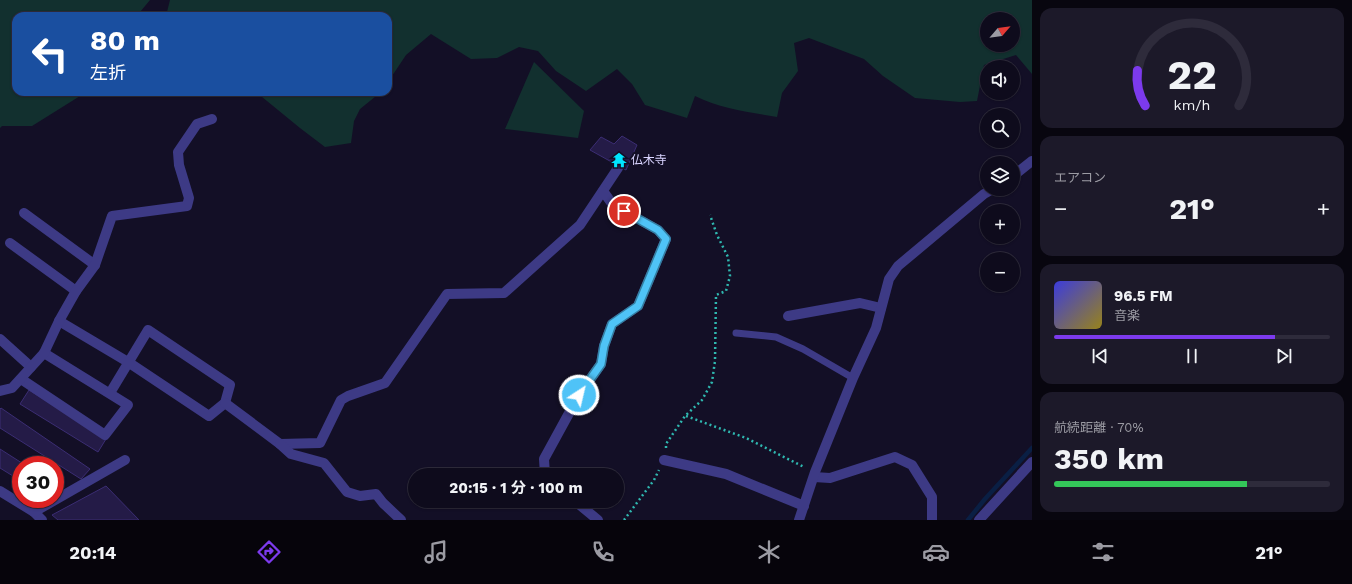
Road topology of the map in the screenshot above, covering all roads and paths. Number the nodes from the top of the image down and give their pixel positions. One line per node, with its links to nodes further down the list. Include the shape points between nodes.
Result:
1 (212, 119): 10 (street, via 196,124 178,152 179,165 189,198 187,206 112,216)
2 (1032, 161): 4 (street)
3 (618, 168): 5 (street)
4 (1020, 170)
5 (603, 191): 26 (street, via 580,225 504,293 447,294 385,383 341,400 320,443); 30 (street, via 613,205 658,230 666,239 638,306 612,324 601,364 579,395 544,459)
6 (982, 196): 12 (street, via 898,266 889,280)
7 (24, 213): 10 (street)
8 (710, 215): 25 (path, via 728,257 730,276 726,291 716,296 712,382 702,400)
9 (10, 243): 11 (street)
10 (95, 265): 11 (street)
11 (76, 291): 14 (street)
12 (881, 308): 13 (street, via 860,303); 20 (street, via 876,328)
13 (788, 316)
14 (59, 321): 17 (street); 18 (street)
15 (736, 333): 20 (lane, via 776,337 803,349)
16 (0, 339): 19 (street)
17 (44, 353): 19 (street); 23 (street)
18 (128, 362): 23 (street); 24 (street, via 209,416); 24 (street, via 148,330 230,385)
19 (31, 367): 21 (street)
20 (853, 378): 31 (street)
21 (21, 379): 22 (street, via 12,388); 23 (street, via 105,435 128,405)
22 (0, 390)
23 (110, 393)
24 (225, 403): 26 (street)
25 (685, 416): 28 (path, via 666,444); 31 (path, via 746,438)
26 (280, 444): 37 (street, via 292,454 324,463 346,492 360,496 376,494)
27 (125, 460): 35 (street)
28 (664, 460): 33 (street, via 726,474); 39 (path, via 654,480)
29 (1032, 462): 42 (street)
30 (545, 468)
31 (815, 474): 33 (street); 41 (street, via 830,478 895,457 912,465 932,497)
32 (0, 491): 35 (street)
33 (804, 506): 40 (street)
34 (583, 508): 38 (street)
35 (34, 512): 36 (street)
36 (42, 520)
37 (401, 520)
38 (598, 520)
39 (624, 520)
40 (799, 520)
41 (932, 520)
42 (978, 520)

